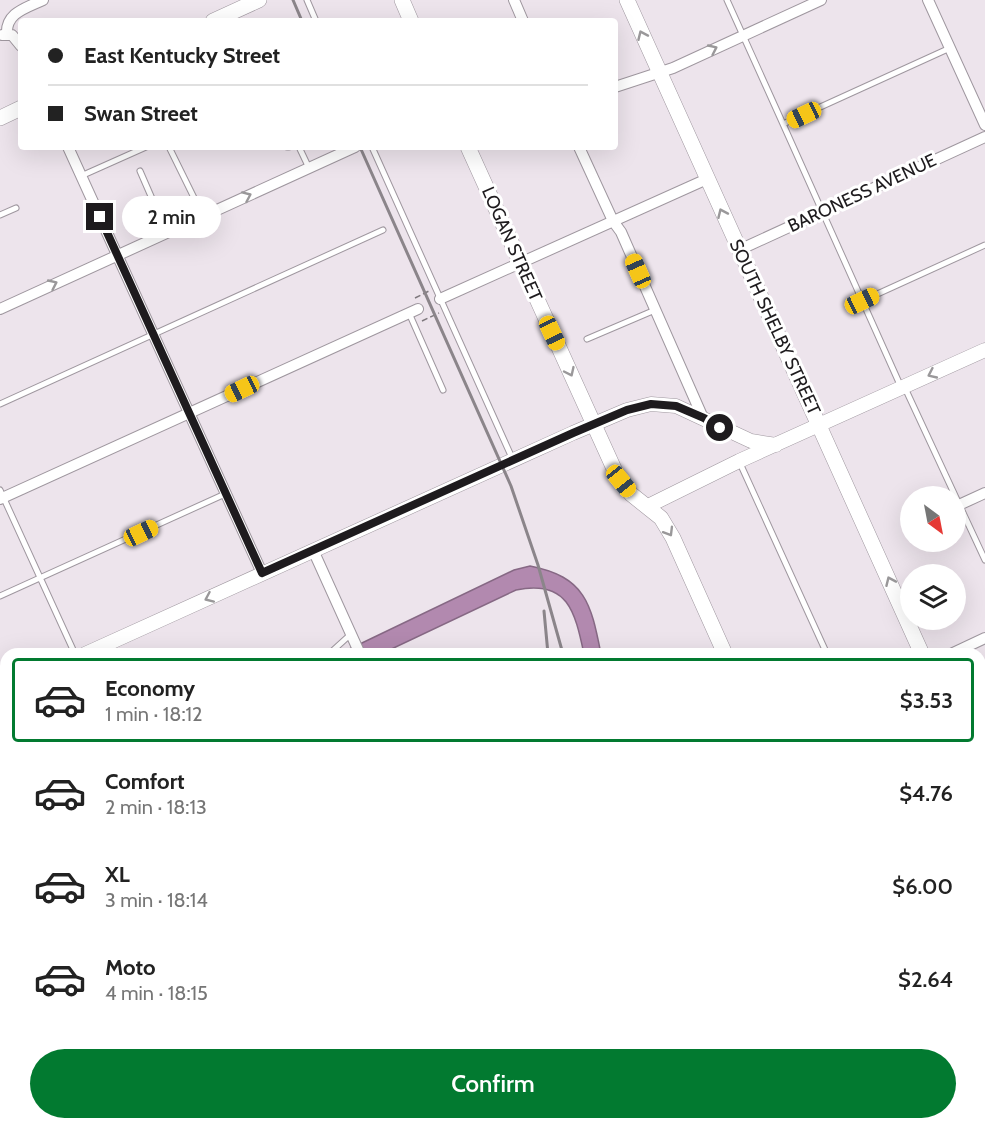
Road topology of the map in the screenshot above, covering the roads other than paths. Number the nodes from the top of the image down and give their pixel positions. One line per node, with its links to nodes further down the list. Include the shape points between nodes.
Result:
1 (43, 0): 14 (street, via 10,18)
2 (259, 0): 10 (main road)
3 (307, 0): 11 (lane)
4 (403, 0): 12 (main road)
5 (514, 0): 13 (street)
6 (627, 0): 18 (main road, SOUTH SHELBY STREET, one-way to 6)
7 (727, 0): 15 (lane)
8 (821, 0): 15 (street)
9 (928, 0): 17 (street)
10 (220, 18)
11 (315, 18)
12 (410, 18)
13 (522, 18)
14 (4, 35): 16 (street, via 12,35)
15 (743, 35): 18 (street, one-way to 15); 22 (lane)
16 (18, 42)
17 (950, 48): 22 (lane); 23 (street)
18 (659, 73): 19 (street); 36 (main road, SOUTH SHELBY STREET)
19 (618, 86)
20 (18, 109): 21 (main road)
21 (0, 118)
22 (783, 124): 38 (lane)
23 (985, 125)
24 (985, 137): 38 (street, BARONESS AVENUE)
25 (69, 150): 35 (street)
26 (139, 150): 35 (lane)
27 (170, 150): 40 (lane)
28 (300, 150): 33 (lane)
29 (341, 150): 33 (street)
30 (373, 150): 48 (lane)
31 (469, 150): 47 (main road, LOGAN STREET)
32 (580, 150): 41 (street)
33 (309, 168): 40 (street, one-way to 33)
34 (140, 171): 43 (lane)
35 (81, 176): 46 (street)
36 (707, 179): 41 (street); 45 (main road, SOUTH SHELBY STREET, one-way to 36)
37 (16, 208): 39 (lane)
38 (822, 211): 45 (street, BARONESS AVENUE); 49 (lane)
39 (0, 215)
40 (203, 216): 43 (street)
41 (613, 221): 47 (street); 51 (street)
42 (383, 230): 53 (lane)
43 (167, 232): 46 (street)
44 (985, 245): 49 (lane)
45 (739, 250): 62 (main road, SOUTH SHELBY STREET)
46 (117, 255): 50 (street, one-way to 46); 53 (street)
47 (520, 263): 48 (street); 61 (main road, LOGAN STREET, one-way to 61)
48 (440, 299): 64 (lane)
49 (862, 301): 56 (lane)
50 (0, 309)
51 (655, 310): 54 (lane); 60 (street)
52 (414, 311): 57 (lane, via 414,325); 59 (street)
53 (153, 333): 58 (lane); 59 (street)
54 (587, 339)
55 (985, 350): 56 (street, one-way to 56)
56 (903, 387): 62 (street); 66 (lane)
57 (443, 390)
58 (0, 404)
59 (189, 414): 68 (street); 69 (street)
60 (704, 418): 61 (street, via 676,406 651,404); 63 (street, via 751,441)
61 (594, 424): 64 (street); 71 (main road, LOGAN STREET, via 621,481)
62 (819, 426): 63 (street); 86 (main road, SOUTH SHELBY STREET, one-way to 62)
63 (776, 445): 65 (street)
64 (513, 460): 73 (street)
65 (739, 461): 71 (street); 85 (lane)
66 (952, 486)
67 (985, 493): 70 (street)
68 (225, 494): 75 (street); 76 (lane)
69 (1, 496): 76 (lane)
70 (966, 502)
71 (648, 506): 84 (main road, LOGAN STREET, one-way to 84, via 673,538)
72 (966, 516): 74 (lane)
73 (313, 550): 75 (street); 78 (street)
74 (985, 560)
75 (262, 573): 81 (street, one-way to 81)
76 (40, 578): 77 (lane); 80 (lane)
77 (0, 596)
78 (352, 638): 82 (lane); 83 (street)
79 (985, 638): 87 (street)
80 (72, 648)
81 (98, 648)
82 (338, 648)
83 (357, 648)
84 (722, 648)
85 (824, 648)
86 (919, 648)
87 (964, 648)

